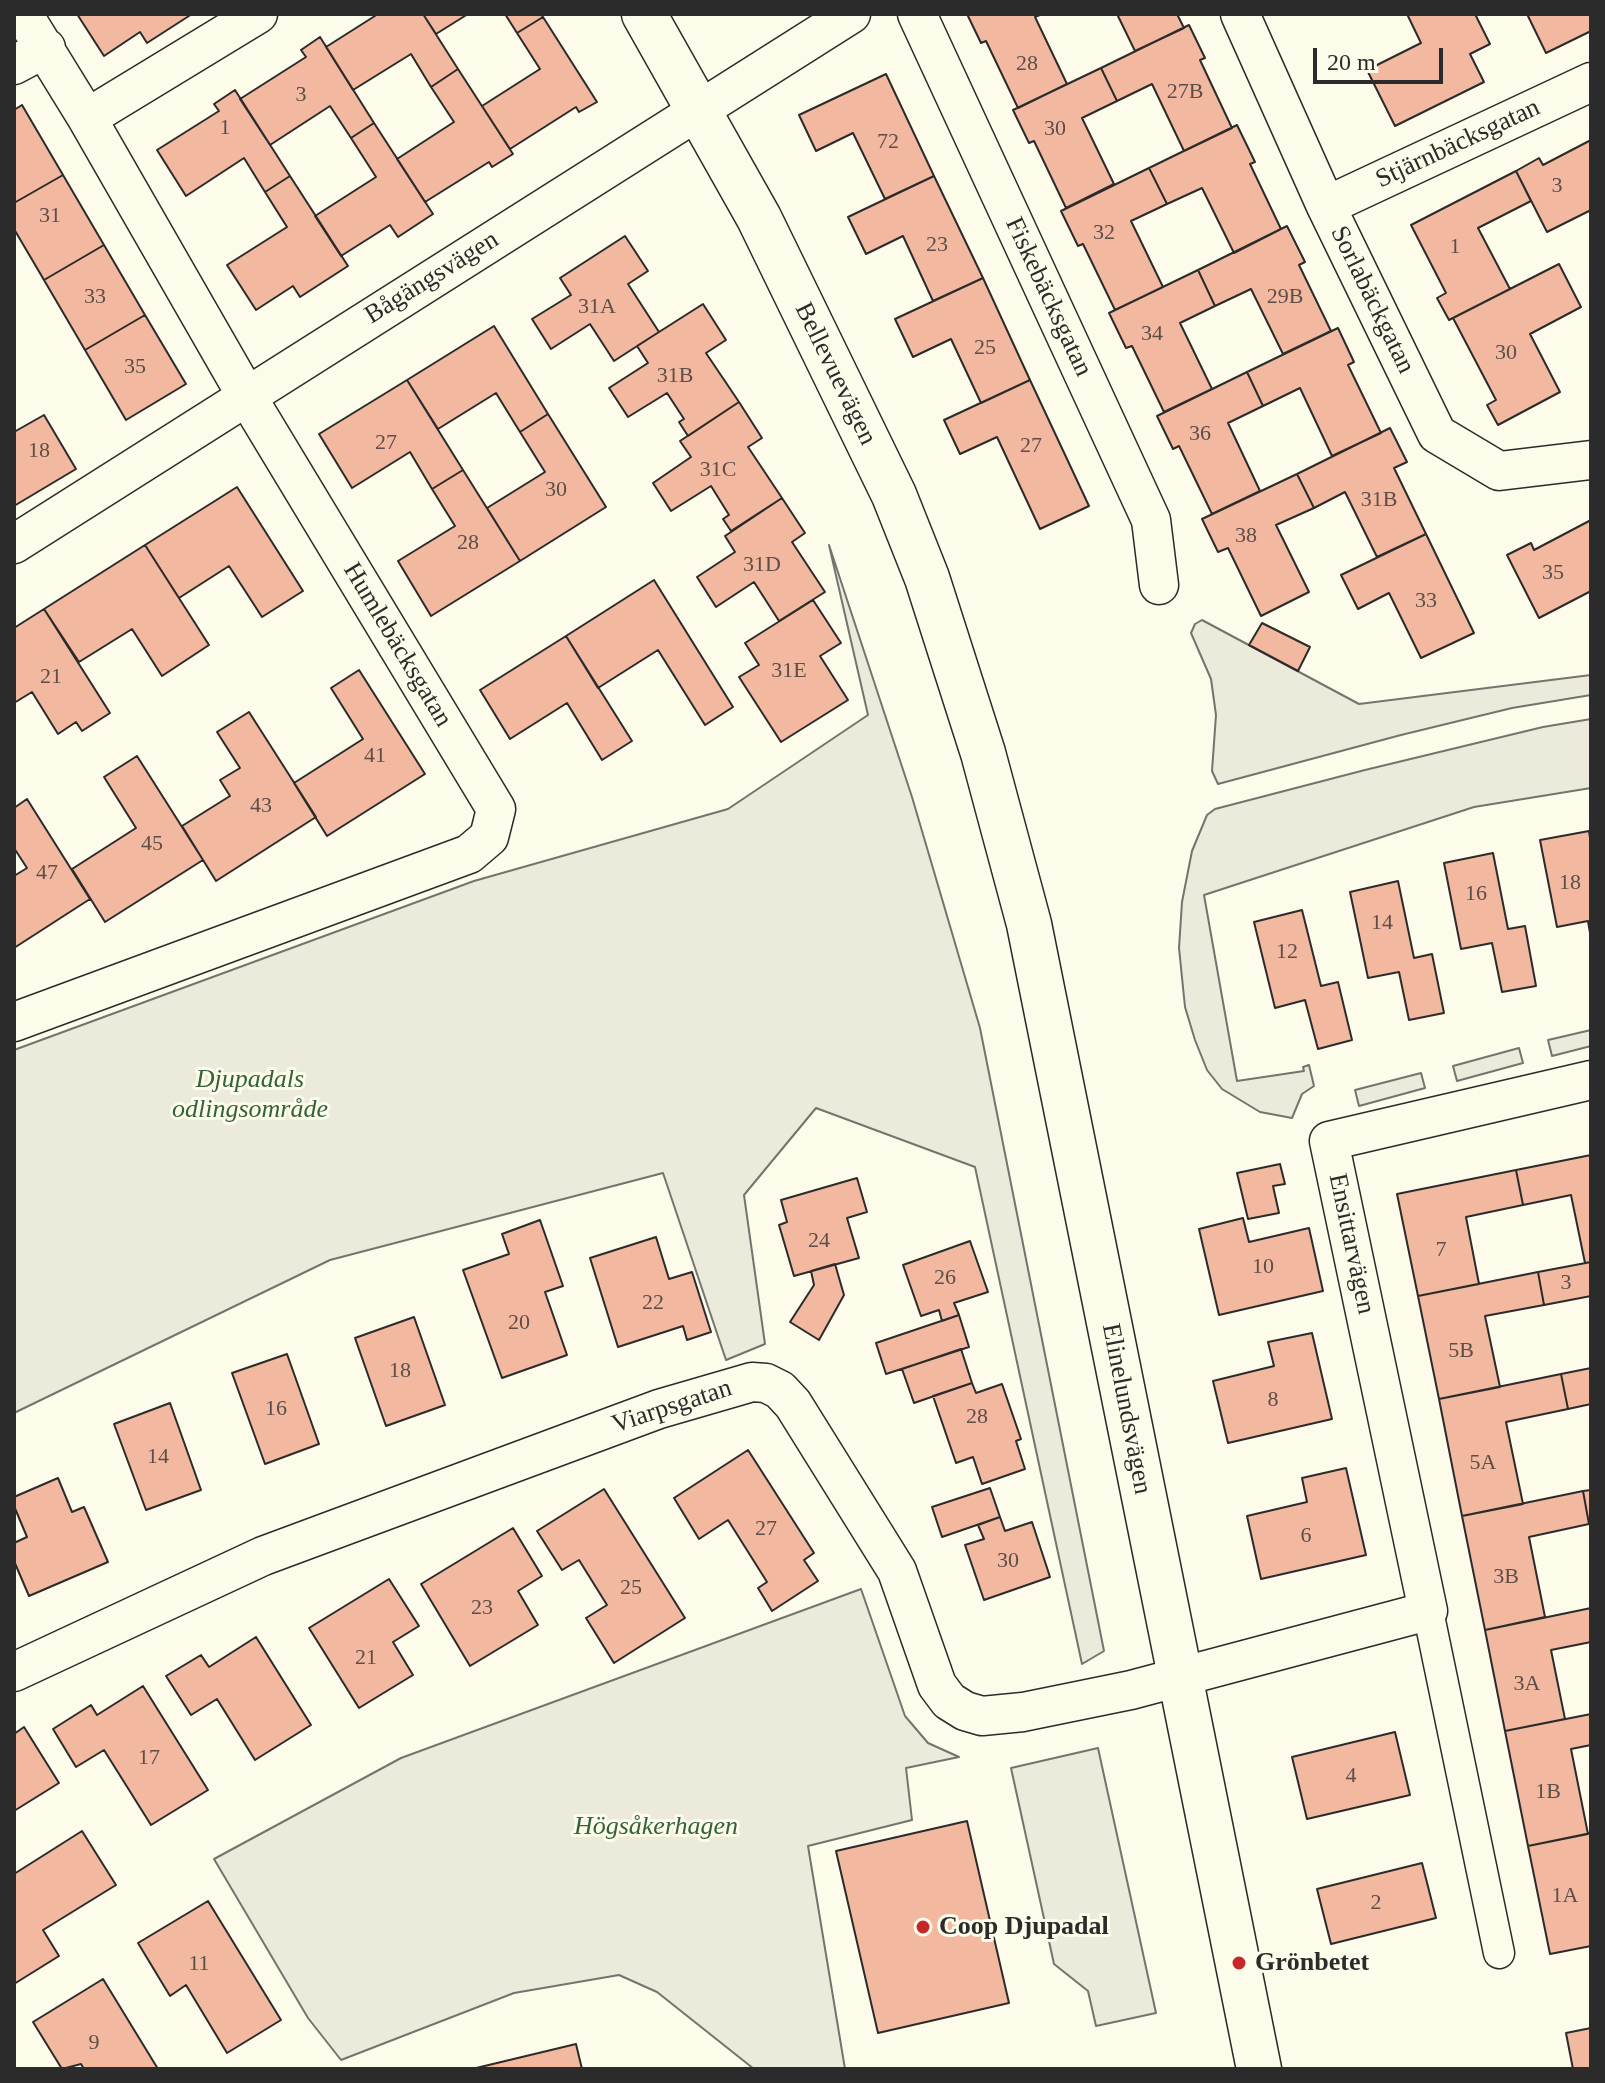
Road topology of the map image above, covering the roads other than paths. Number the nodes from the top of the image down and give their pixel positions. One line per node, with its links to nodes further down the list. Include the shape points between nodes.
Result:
1 (23, 14): 7 (street, Humlebäcksgatan)
2 (258, 14): 10 (street)
3 (644, 14): 9 (street, Bellevuevägen)
4 (851, 14): 9 (street, Bågängsvägen)
5 (917, 14): 15 (street, Fiskebäcksgatan, via 1151,520)
6 (1240, 14): 11 (street, Sorlabäckgatan)
7 (30, 56): 10 (street, Humlebäcksgatan)
8 (1591, 82): 11 (street, Stjärnbäcksgatan)
9 (700, 107): 12 (street, Bågängsvägen); 16 (street, Bellevuevägen, via 894,495 927,578)
10 (87, 118): 12 (street, Humlebäcksgatan)
11 (1326, 206): 13 (street, Sorlabäckgatan, via 1437,434 1499,471)
12 (246, 395): 14 (street, Bågängsvägen); 17 (street, Humlebäcksgatan, via 496,809 489,837 469,854)
13 (1591, 460)
14 (14, 544)
15 (1159, 585)
16 (983, 753): 21 (street, Elinelundsvägen, via 1029,924)
17 (14, 1022)
18 (1591, 1080): 19 (street, Ensittarvägen, via 1329,1141)
19 (1428, 1611): 21 (street); 22 (street, Ensittarvägen)
20 (14, 1672): 21 (street, Viarpsgatan, via 263,1556 659,1409 752,1382 780,1390 793,1404 869,1522 897,1571 928,1664 949,1701 982,1716 1023,1712)
21 (1180, 1676): 23 (street, Elinelundsvägen)
22 (1499, 1953)
23 (1259, 2069)

